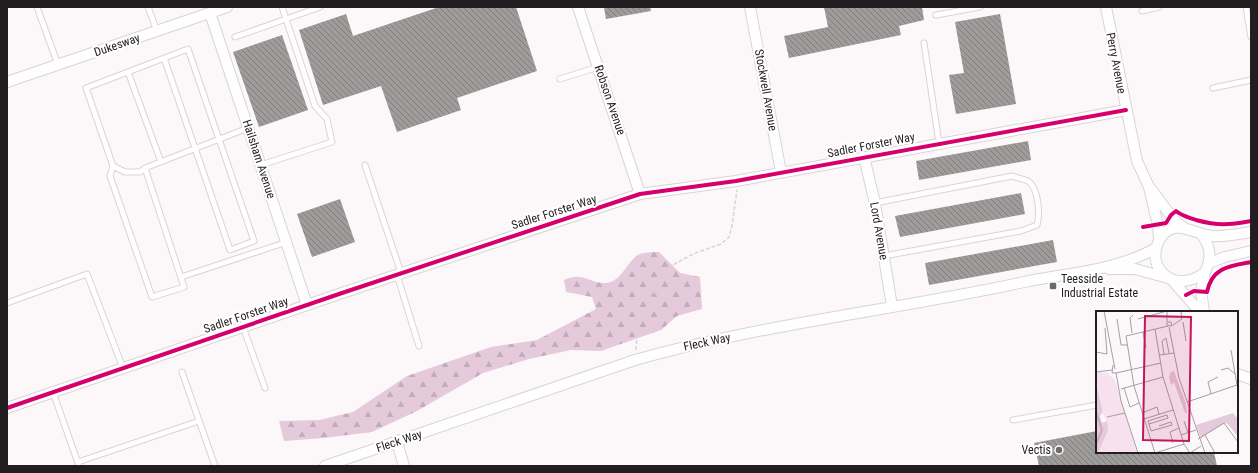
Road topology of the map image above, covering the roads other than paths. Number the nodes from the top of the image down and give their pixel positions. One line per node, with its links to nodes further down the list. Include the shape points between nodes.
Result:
1 (38, 7): 21 (lane)
2 (148, 7): 16 (lane)
3 (226, 7): 13 (street, Dukesway)
4 (282, 7): 15 (lane)
5 (320, 7): 15 (lane)
6 (578, 7): 22 (street, Robson Avenue)
7 (750, 7): 39 (street, Stockwell Avenue)
8 (980, 7): 14 (lane)
9 (1106, 7): 28 (street, Perry Avenue)
10 (1159, 7): 12 (lane)
11 (1246, 7): 18 (lane)
12 (1142, 11)
13 (210, 13): 16 (street, Dukesway); 29 (street, Hailsham Avenue)
14 (936, 15)
15 (286, 19): 17 (lane); 36 (lane, via 315,106 327,119 332,142)
16 (157, 31): 21 (street, Dukesway)
17 (235, 37)
18 (1251, 37)
19 (924, 43): 31 (lane)
20 (164, 58): 23 (lane); 30 (lane, via 188,49); 32 (lane)
21 (58, 65): 26 (street, Dukesway)
22 (598, 67): 24 (lane); 41 (street, Robson Avenue)
23 (128, 72): 34 (lane); 37 (lane, via 86,88)
24 (560, 79)
25 (1251, 80): 27 (lane)
26 (7, 82)
27 (1213, 88)
28 (1126, 110): 31 (street, Sadler Forster Way); 40 (street, Perry Avenue, via 1137,161)
29 (249, 128): 30 (lane); 36 (street, Hailsham Avenue)
30 (219, 139): 32 (lane); 32 (lane, via 254,241 230,250)
31 (939, 143): 33 (street, Sadler Forster Way)
32 (195, 148): 34 (lane)
33 (864, 157): 39 (street, Sadler Forster Way); 42 (street, Lord Avenue)
34 (161, 162): 38 (lane)
35 (365, 164): 52 (lane)
36 (261, 165): 46 (street, Hailsham Avenue)
37 (113, 166): 38 (lane, via 135,173); 53 (lane, via 110,176 152,297 184,287)
38 (145, 168): 53 (lane)
39 (781, 172): 41 (street, Sadler Forster Way)
40 (1149, 187): 43 (street, Perry Avenue, via 1174,220); 47 (street, Perry Avenue, via 1158,225)
41 (640, 194): 52 (street, Sadler Forster Way)
42 (875, 203): 49 (street, Lord Avenue); 49 (lane, via 1012,176 1028,182 1034,190 1039,214 1037,225 1021,231)
43 (1183, 227): 45 (street); 47 (street, via 1164,232)
44 (1251, 232): 45 (street, via 1225,236)
45 (1201, 234): 50 (street, via 1209,245)
46 (287, 242): 53 (lane); 56 (street, Hailsham Avenue)
47 (1157, 244): 51 (street, Fleck Way, via 1144,255); 54 (street, via 1156,263)
48 (1251, 251): 50 (street, via 1225,257)
49 (884, 256): 57 (street, Lord Avenue)
50 (1207, 267): 54 (street, via 1190,281); 59 (street, via 1201,291)
51 (1103, 268): 54 (street, Fleck Way, via 1135,269); 57 (street, Fleck Way)
52 (399, 274): 56 (street, Sadler Forster Way); 61 (lane)
53 (181, 277)
54 (1170, 279): 58 (street)
55 (7, 303): 62 (lane, via 87,274)
56 (307, 305): 60 (street, Sadler Forster Way)
57 (892, 306): 72 (street, Fleck Way, via 710,340 635,360)
58 (1199, 311)
59 (1204, 311)
60 (243, 327): 62 (street, Sadler Forster Way); 66 (lane)
61 (419, 346)
62 (123, 368): 67 (street, Sadler Forster Way)
63 (182, 372): 71 (lane)
64 (1238, 374): 65 (street)
65 (1251, 379)
66 (265, 388)
67 (53, 392): 69 (street, Sadler Forster Way); 73 (lane)
68 (1096, 405): 70 (lane)
69 (7, 408)
70 (1013, 420)
71 (199, 421): 73 (lane); 74 (lane)
72 (397, 442): 75 (street, Fleck Way); 76 (street)
73 (78, 464)
74 (215, 466)
75 (325, 466)
76 (404, 466)

